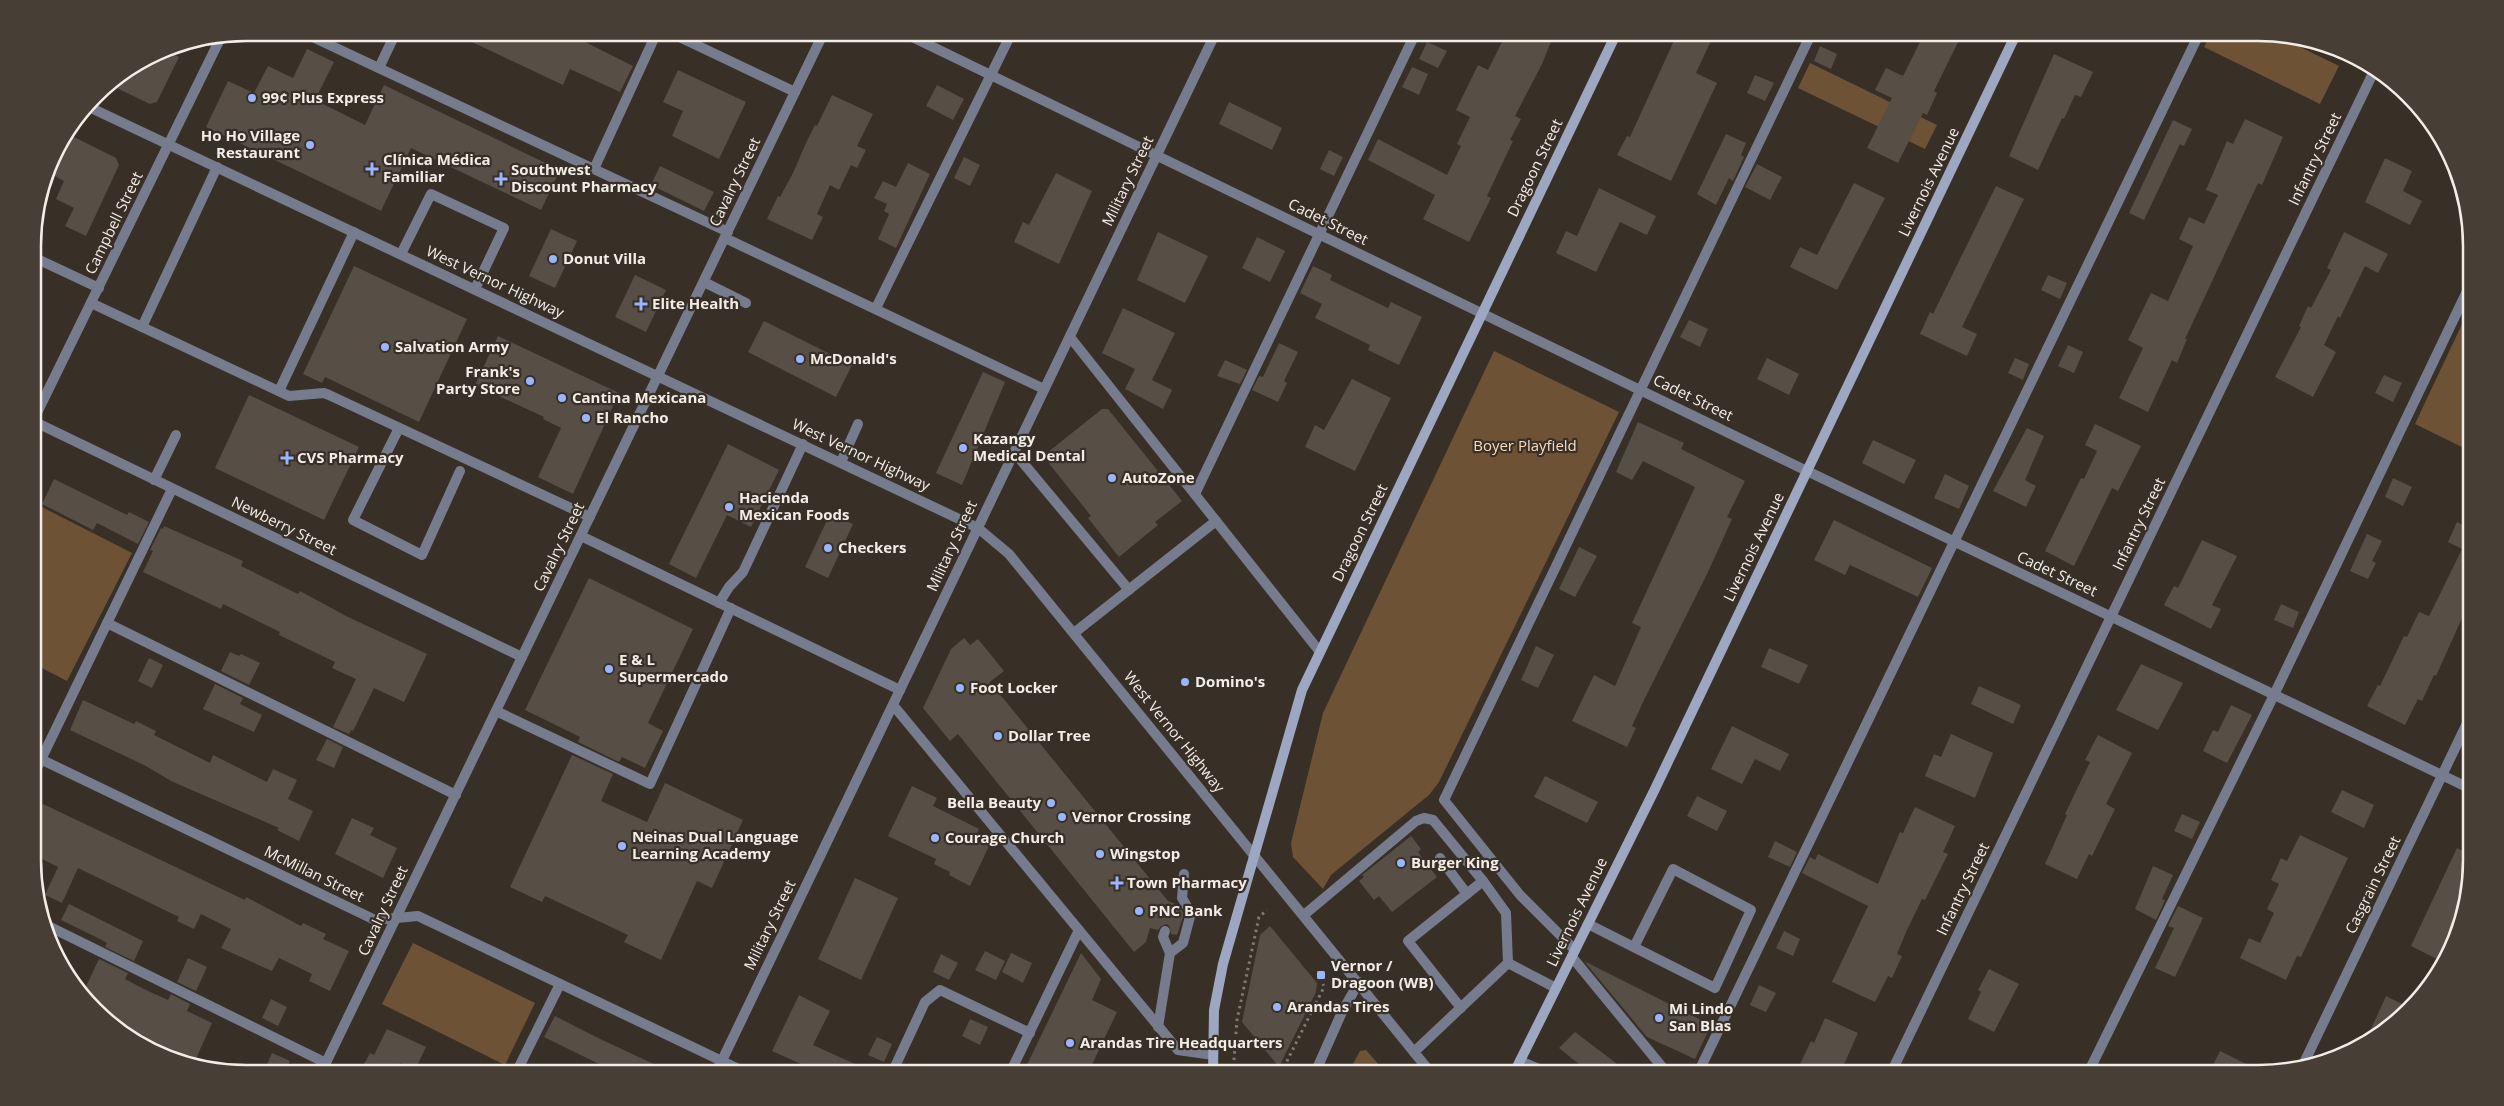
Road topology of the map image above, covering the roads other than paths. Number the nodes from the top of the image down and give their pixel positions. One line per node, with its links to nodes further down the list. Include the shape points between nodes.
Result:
1 (321, 41): 15 (street)
2 (392, 41): 15 (street)
3 (654, 41): 23 (street)
4 (688, 41): 18 (street)
5 (820, 41): 18 (street, Cavalry Street)
6 (920, 41): 16 (street, Cadet Street)
7 (1008, 41): 16 (street)
8 (1212, 41): 21 (street, Military Street)
9 (1412, 41): 25 (street)
10 (1613, 41): 36 (main road, Dragoon Street)
11 (1808, 41): 40 (street)
12 (2014, 41): 52 (main road, Livernois Avenue)
13 (2196, 41): 60 (street)
14 (218, 43): 20 (street, Campbell Street)
15 (379, 68): 23 (street)
16 (991, 76): 21 (street, Cadet Street); 35 (street)
17 (2372, 76): 64 (street, Infantry Street)
18 (795, 92): 26 (street, Cavalry Street)
19 (93, 110): 20 (street, West Vernor Highway)
20 (169, 145): 22 (street, West Vernor Highway); 30 (street, Campbell Street)
21 (1157, 156): 25 (street, Cadet Street); 38 (street, Military Street)
22 (217, 167): 24 (street, West Vernor Highway); 37 (street)
23 (594, 169): 26 (street)
24 (354, 232): 27 (street, West Vernor Highway); 42 (street)
25 (1318, 234): 36 (street, Cadet Street); 55 (street)
26 (726, 235): 29 (street, Cavalry Street); 35 (street)
27 (401, 254): 31 (street, West Vernor Highway); 31 (street, via 431,194 504,228)
28 (41, 261): 30 (street)
29 (704, 282): 34 (street); 39 (street, Cavalry Street)
30 (99, 288): 33 (street, Campbell Street)
31 (475, 289): 39 (street, West Vernor Highway)
32 (2463, 300): 70 (street)
33 (91, 303): 37 (street); 43 (street, Campbell Street)
34 (746, 303)
35 (876, 308): 41 (street)
36 (1482, 313): 40 (street, Cadet Street); 67 (main road, Dragoon Street)
37 (142, 327): 42 (street)
38 (1070, 337): 41 (street, Military Street); 55 (street)
39 (659, 375): 48 (street, West Vernor Highway); 56 (street, Cavalry Street)
40 (1639, 388): 52 (street, Cadet Street); 92 (street, via 1444,800 1520,895)
41 (1044, 389): 49 (street, Military Street)
42 (279, 391): 46 (street, via 289,396 324,393)
43 (41, 405)
44 (858, 424): 50 (street)
45 (41, 425): 53 (street, Newberry Street)
46 (399, 428): 51 (street, via 353,520 422,555); 56 (street)
47 (176, 435): 53 (street)
48 (802, 444): 50 (street, West Vernor Highway); 62 (street, via 743,572)
49 (1014, 452): 58 (street, Military Street); 61 (street)
50 (841, 462): 58 (street, West Vernor Highway)
51 (460, 471)
52 (1807, 471): 60 (street, Cadet Street); 86 (main road, Livernois Avenue)
53 (154, 480): 54 (street, Newberry Street)
54 (172, 489): 65 (street); 68 (street, Newberry Street)
55 (1195, 494): 57 (street)
56 (590, 517): 59 (street, Cavalry Street)
57 (1216, 521): 61 (street); 67 (street)
58 (978, 528): 66 (street, West Vernor Highway, via 1009,554); 69 (street, Military Street)
59 (581, 536): 62 (street); 68 (street, Cavalry Street)
60 (1955, 542): 64 (street, Cadet Street); 117 (street)
61 (1129, 590): 66 (street)
62 (719, 602): 63 (street)
63 (731, 608): 69 (street); 72 (street, via 650,784)
64 (2111, 616): 70 (street, Cadet Street); 118 (street, Infantry Street)
65 (107, 623): 74 (street); 78 (street)
66 (1074, 633): 79 (street, West Vernor Highway)
67 (1320, 652): 79 (main road, Dragoon Street, via 1294,714)
68 (522, 658): 72 (street, Cavalry Street)
69 (900, 690): 71 (street, Military Street)
70 (2274, 694): 76 (street, Cadet Street); 119 (street)
71 (893, 706): 88 (street); 103 (street, Military Street)
72 (496, 711): 78 (street, Cavalry Street)
73 (2463, 732): 76 (street, Casgrain Street)
74 (41, 752)
75 (41, 759): 85 (street, McMillan Street, via 375,920)
76 (2442, 775): 77 (street, Cadet Street); 102 (street, Casgrain Street)
77 (2463, 785)
78 (456, 795): 85 (street, Cavalry Street)
79 (1254, 853): 84 (street, West Vernor Highway); 101 (main road, Dragoon Street, via 1223,964 1214,1010)
80 (1440, 858): 83 (street)
81 (1184, 874): 91 (street, via 1178,901 1191,913 1183,943)
82 (1483, 881): 83 (street); 84 (street, via 1444,831 1433,820 1424,818 1416,821); 93 (street, via 1506,914)
83 (1467, 894): 97 (street, via 1408,941)
84 (1304, 915): 94 (street, West Vernor Highway)
85 (397, 917): 95 (street, McMillan Street, via 418,916); 105 (street, Cavalry Street)
86 (1588, 924): 90 (street); 92 (main road, Livernois Avenue)
87 (53, 928): 105 (street)
88 (1079, 930): 98 (street); 99 (street)
89 (1165, 930): 91 (street, via 1163,938)
90 (1634, 947): 90 (street, via 1715,988 1752,910 1673,869)
91 (1170, 953): 98 (street)
92 (1573, 953): 96 (main road, Livernois Avenue); 116 (street)
93 (1508, 963): 96 (street); 97 (street)
94 (1359, 982): 100 (street, West Vernor Highway); 112 (street)
95 (560, 984): 103 (street, McMillan Street); 106 (street)
96 (1556, 988): 104 (main road, Livernois Avenue)
97 (1461, 1008): 100 (street)
98 (1158, 1027): 101 (street, via 1178,1050)
99 (1030, 1033): 109 (street, via 940,990 925,1002); 110 (street)
100 (1414, 1052): 113 (street, West Vernor Highway)
101 (1213, 1055): 111 (main road, Dragoon Street)
102 (2306, 1059)
103 (722, 1061): 107 (street, Military Street); 108 (street, McMillan Street)
104 (1520, 1061): 114 (main road, Livernois Avenue); 115 (street)
105 (326, 1063)
106 (520, 1065)
107 (720, 1065)
108 (730, 1065)
109 (896, 1065)
110 (1014, 1065)
111 (1213, 1065)
112 (1318, 1065)
113 (1425, 1065)
114 (1518, 1065)
115 (1530, 1065)
116 (1661, 1065)
117 (1702, 1065)
118 (1896, 1065)
119 (2092, 1065)

